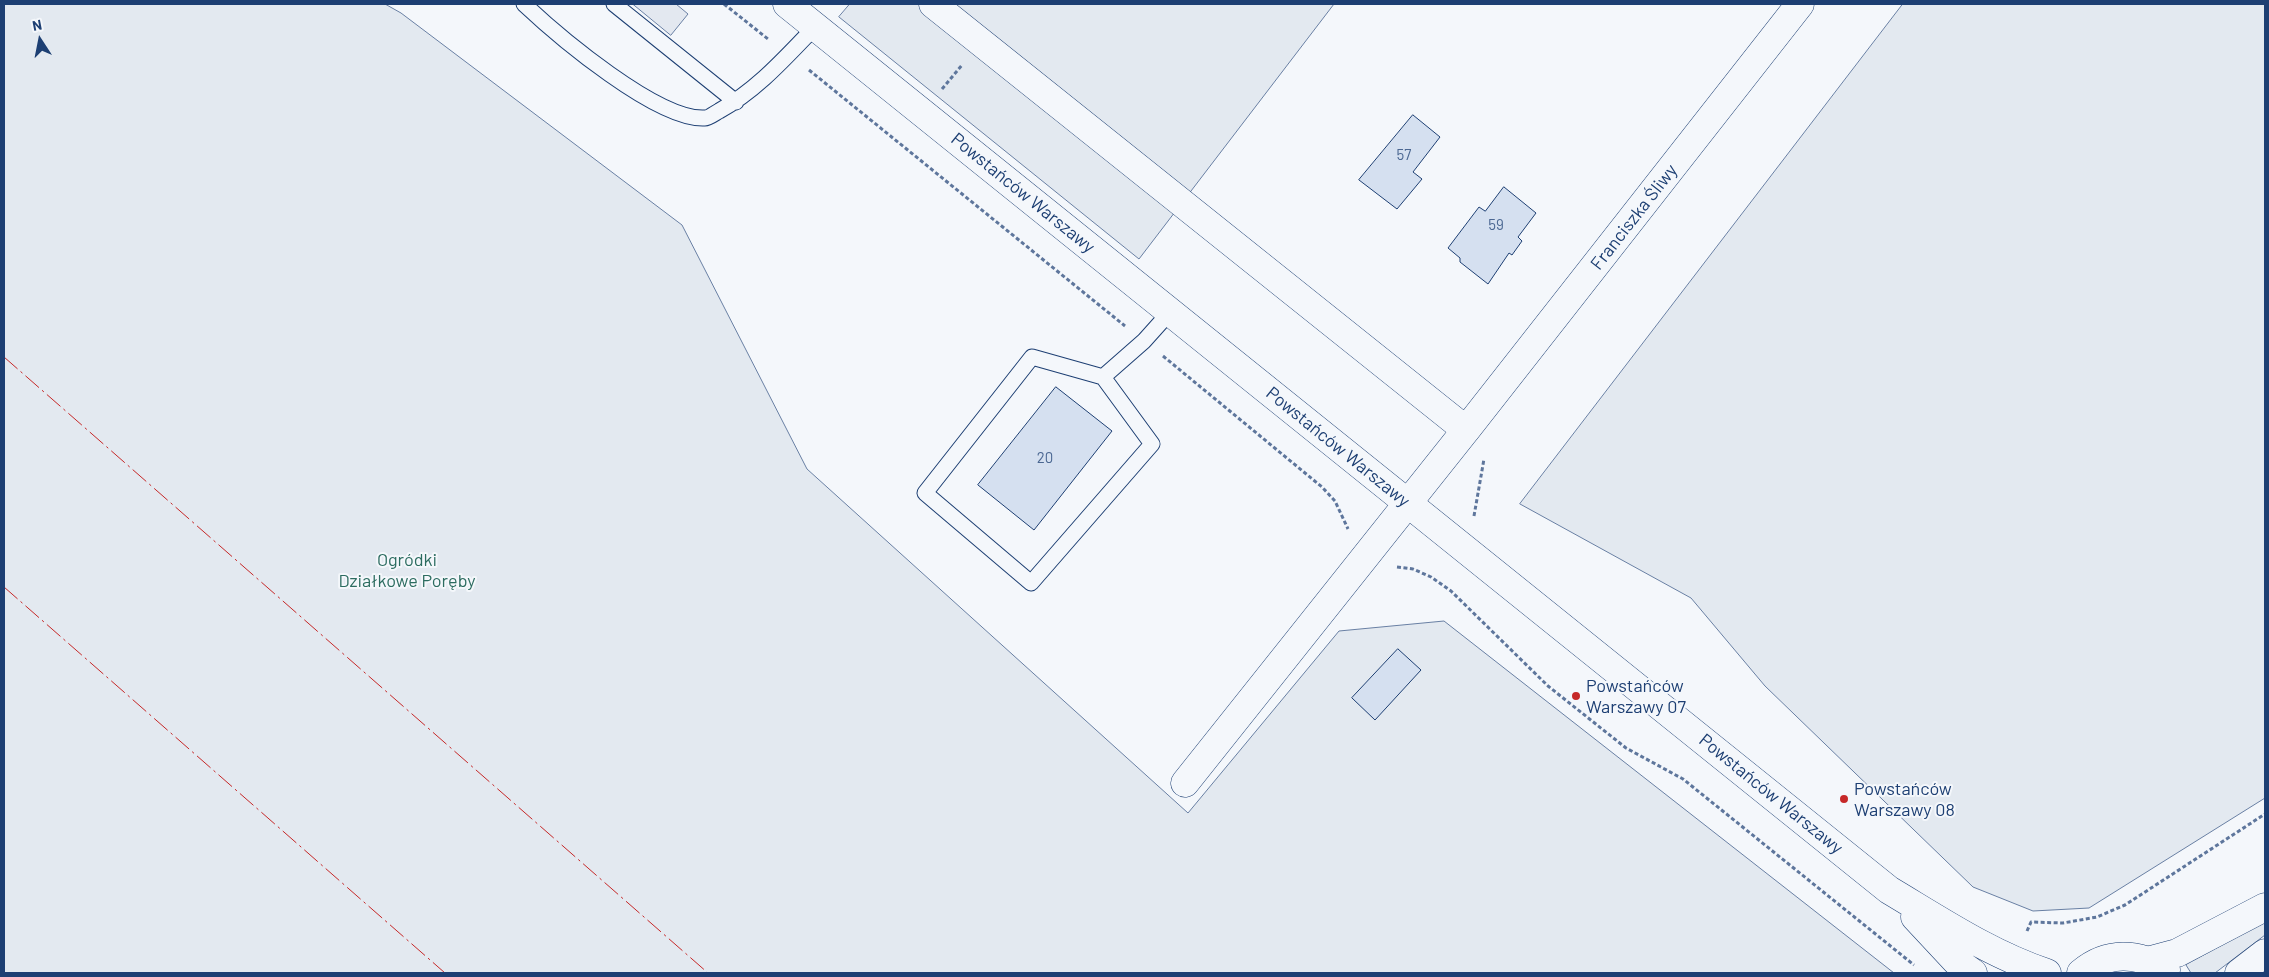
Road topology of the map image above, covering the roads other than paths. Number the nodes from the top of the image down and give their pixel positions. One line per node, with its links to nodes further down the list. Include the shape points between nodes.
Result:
1 (524, 4): 7 (lane, via 554,32 610,74 672,111 706,118)
2 (614, 4): 7 (lane)
3 (787, 4): 6 (street, Powstańców Warszawy)
4 (932, 4): 10 (street)
5 (1800, 4): 10 (street, Franciszka Śliwy)
6 (815, 26): 7 (lane, via 762,82); 8 (street, Powstańców Warszawy)
7 (736, 102)
8 (1170, 312): 9 (lane, via 1144,341); 11 (street, Powstańców Warszawy)
9 (1103, 377): 9 (lane, via 1032,357 925,493 1031,583 1152,444)
10 (1470, 426): 11 (street, Franciszka Śliwy)
11 (1408, 504): 12 (street, Franciszka Śliwy); 13 (street, Powstańców Warszawy)
12 (1185, 783)
13 (1890, 890): 17 (street, Powstańców Warszawy, via 1956,960); 18 (street, Powstańców Warszawy, via 2013,962)
14 (2265, 907): 16 (street, via 2177,953)
15 (2265, 953): 20 (street)
16 (2160, 967): 19 (street, via 2133,956 2115,956 2098,961)
17 (1973, 973)
18 (2047, 973)
19 (2081, 973)
20 (2239, 973)

